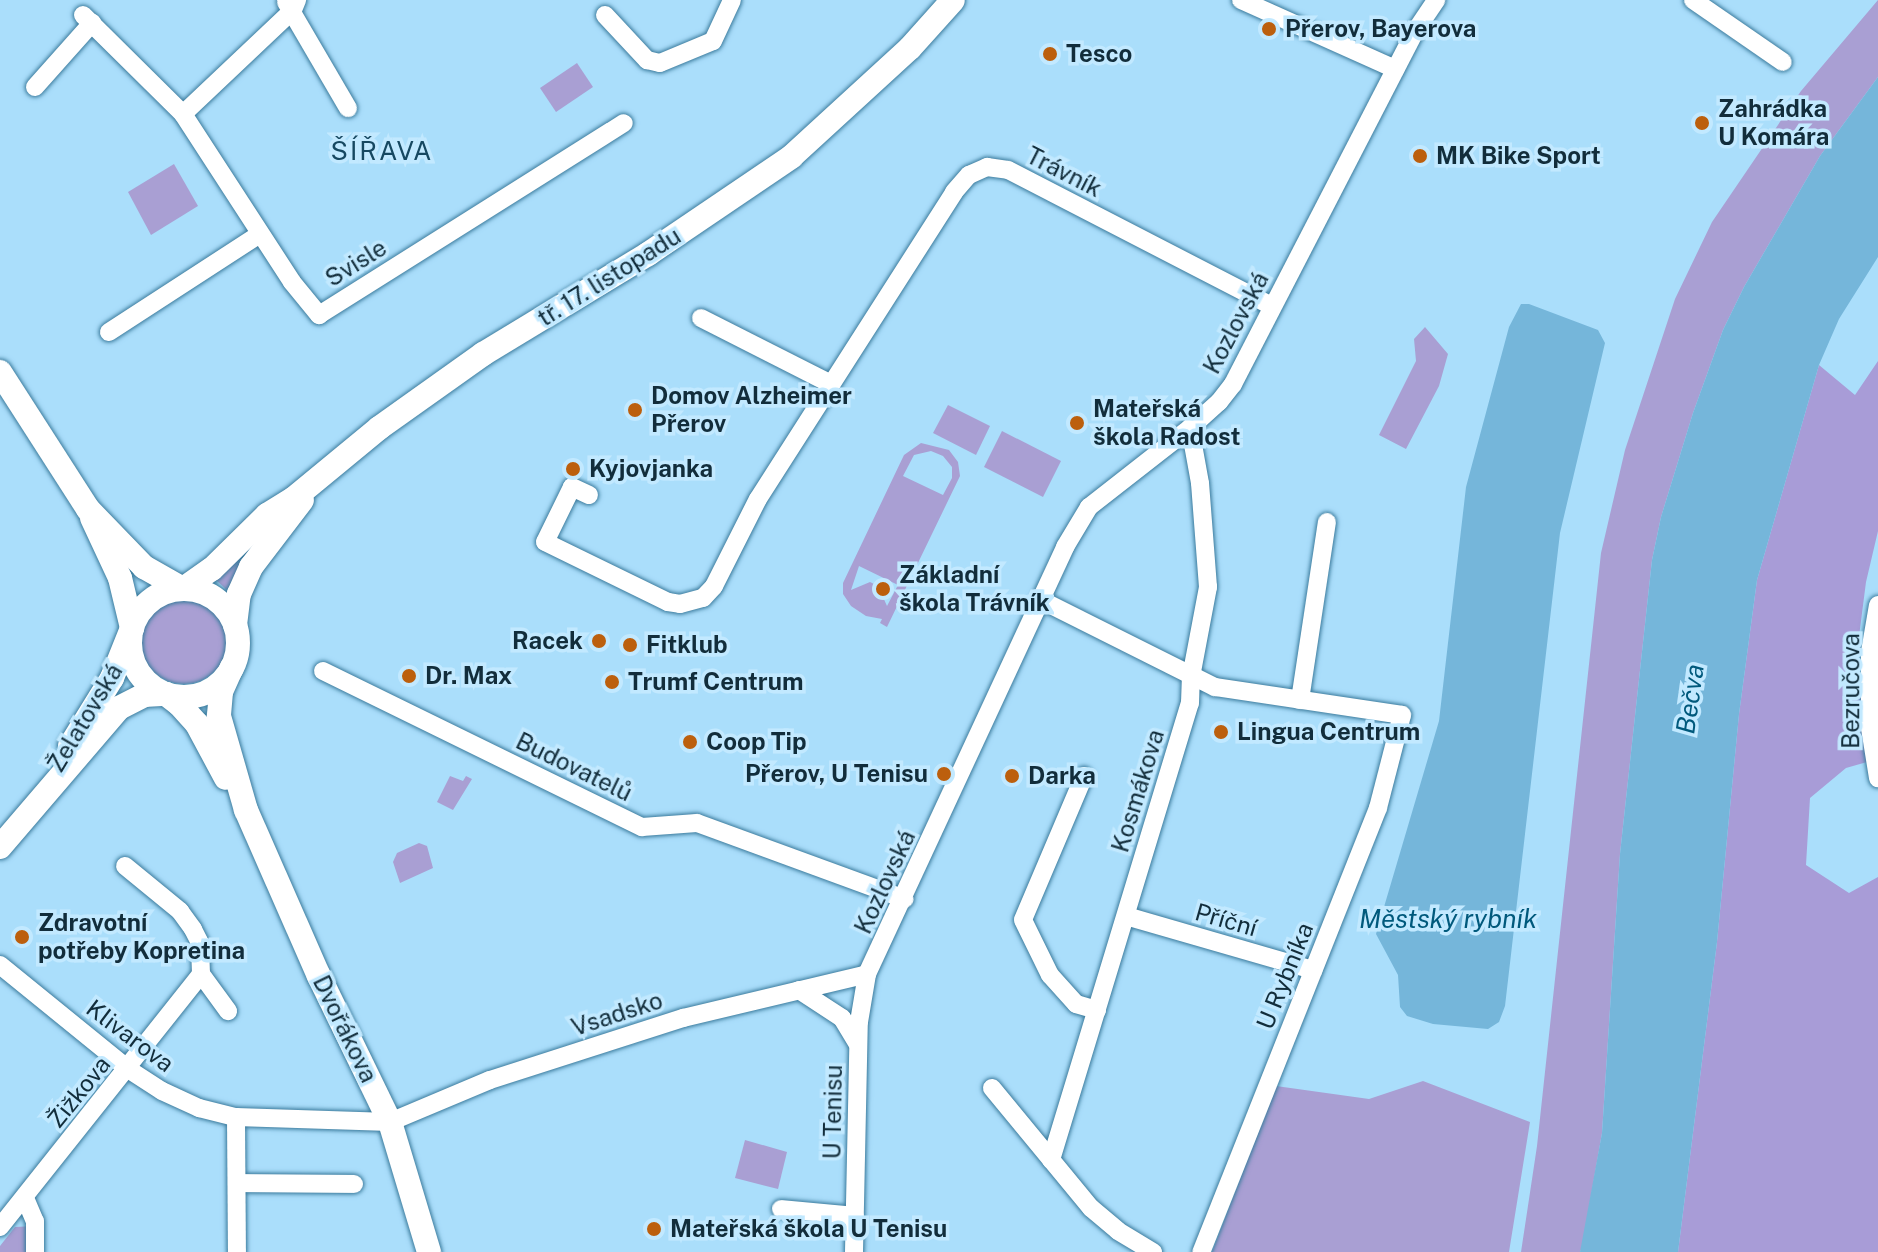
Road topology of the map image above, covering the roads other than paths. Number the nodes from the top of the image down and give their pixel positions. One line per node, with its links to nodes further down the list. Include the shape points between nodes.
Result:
1 (732, 0): 8 (street, via 713,41 669,62 647,60)
2 (936, 0): 11 (main road, tř. 17. listopadu)
3 (953, 0): 11 (main road, tř. 17. listopadu)
4 (1241, 0): 10 (street)
5 (1436, 0): 10 (street, Kozlovská)
6 (1693, 0): 9 (street)
7 (291, 3): 13 (street); 14 (street)
8 (605, 15)
9 (1783, 62)
10 (1395, 69): 17 (street, Kozlovská)
11 (881, 76): 23 (main road, tř. 17. listopadu, via 791,157 648,254 483,354)
12 (35, 87): 14 (street, Svisle, via 87,19)
13 (348, 108)
14 (183, 114): 16 (street, Svisle)
15 (624, 123): 16 (street, Svisle, via 319,315)
16 (260, 234): 19 (street)
17 (1272, 306): 21 (street, Trávník, via 1008,170 987,167 969,175 954,192); 22 (street, Kozlovská, via 1233,384)
18 (701, 318): 21 (street)
19 (109, 332)
20 (0, 372): 25 (main road)
21 (831, 384): 24 (street, Trávník, via 703,598 668,602 545,542 572,487)
22 (1190, 428): 28 (street, Kozlovská, via 1089,507); 34 (street, Kosmákova, via 1208,587)
23 (330, 468): 27 (main road, tř. 17. listopadu); 30 (main road, tř. 17. listopadu, via 251,567 239,594)
24 (589, 495)
25 (88, 509): 27 (main road, via 144,567); 31 (main road, via 120,578)
26 (1327, 522): 36 (street)
27 (183, 589): 30 (main road, via 216,599); 31 (main road, via 151,600)
28 (1041, 600): 34 (street); 43 (street, Kozlovská)
29 (1878, 605): 38 (street, Bezručova, via 1870,652 1870,728)
30 (235, 625): 32 (main road, via 238,646)
31 (132, 628): 35 (main road, via 134,663 147,682); 39 (main road, Želatovská, via 112,678)
32 (232, 667): 35 (main road, via 218,684 199,694); 40 (main road, Dvořákova, via 221,692 219,716)
33 (323, 671): 43 (street, Budovatelů, via 642,827 697,823)
34 (1191, 677): 36 (street, via 1215,687); 44 (street, Kosmákova, via 1190,703)
35 (166, 694): 39 (main road, Želatovská, via 144,695 119,708); 40 (main road, Dvořákova, via 197,724)
36 (1300, 700): 46 (street, U Rybníka, via 1402,715 1378,808)
37 (1084, 776): 50 (street, via 1023,920 1050,975 1070,999)
38 (1878, 778)
39 (33, 804): 41 (main road, Želatovská)
40 (246, 810): 56 (main road, Dvořákova)
41 (0, 847)
42 (125, 866): 47 (street, via 180,911 193,929 200,943)
43 (905, 899): 48 (street, Kozlovská)
44 (1126, 916): 46 (street, Příční); 50 (street, Kosmákova)
45 (0, 965): 53 (street, Klivarova)
46 (1313, 970): 69 (street, U Rybníka)
47 (201, 974): 51 (street); 53 (street, Žižkova)
48 (867, 974): 49 (street, Vsadsko); 52 (street, U Tenisu)
49 (799, 990): 52 (street, via 842,1018); 56 (street, Vsadsko, via 683,1018 534,1066)
50 (1097, 1010): 57 (street, Kosmákova)
51 (228, 1011)
52 (859, 1046): 62 (street, U Tenisu)
53 (128, 1069): 55 (street, Klivarova, via 187,1102); 60 (street, Žižkova)
54 (992, 1088): 57 (street)
55 (236, 1117): 56 (street, Klivarova); 58 (street)
56 (390, 1122): 66 (main road, Dvořákova)
57 (1051, 1160): 68 (street, via 1091,1208)
58 (237, 1183): 59 (street); 65 (street)
59 (354, 1184)
60 (25, 1198): 63 (street, Žižkova); 64 (street, via 35,1221)
61 (781, 1209): 62 (street)
62 (855, 1216): 67 (street, U Tenisu)
63 (0, 1227)
64 (35, 1252)
65 (237, 1252)
66 (429, 1252)
67 (854, 1252)
68 (1153, 1252)
69 (1201, 1252)

